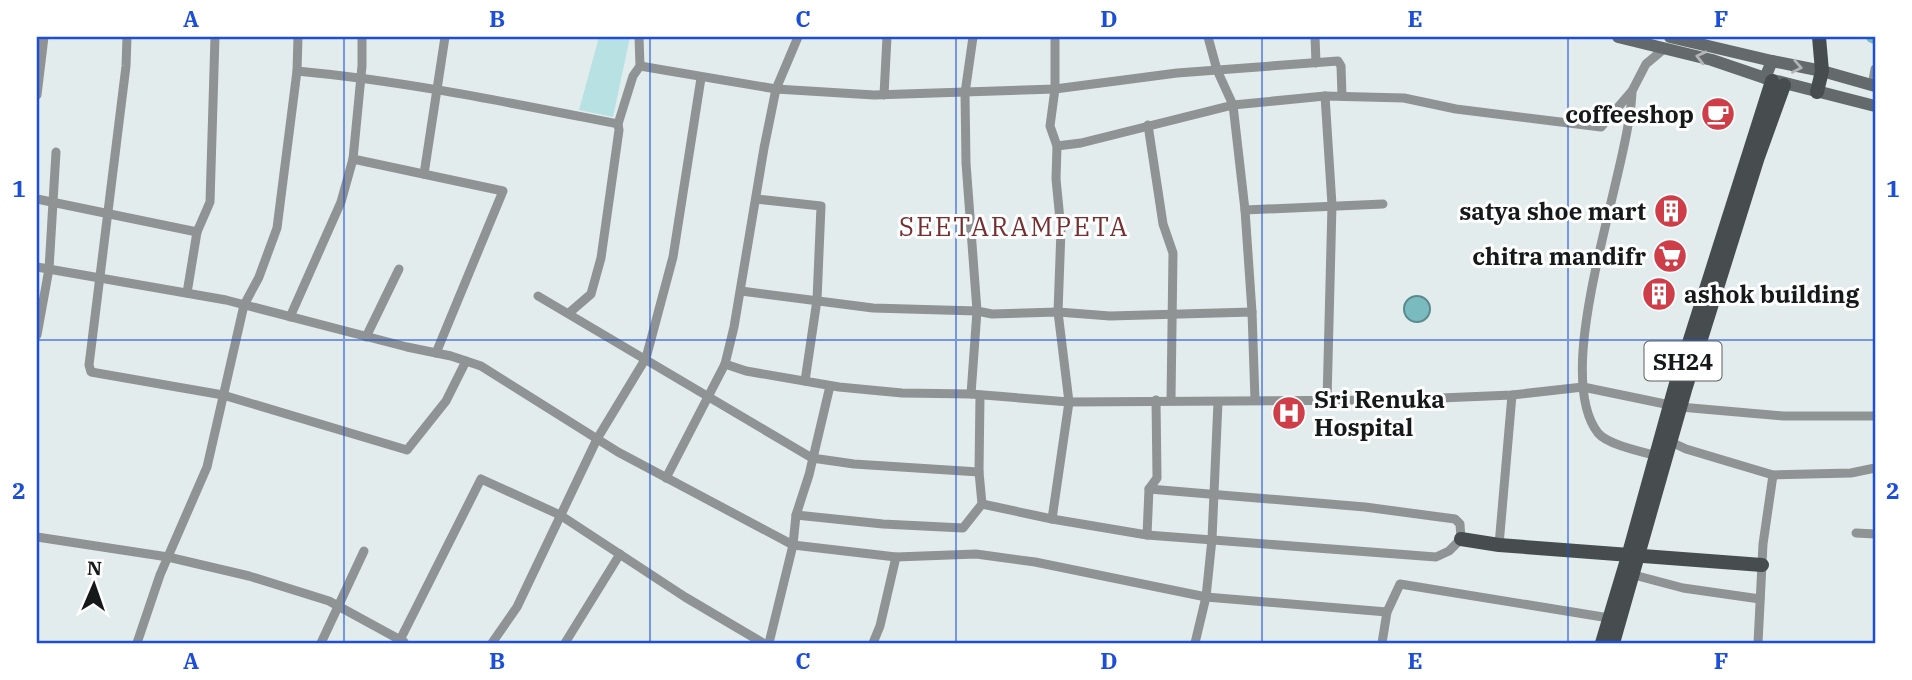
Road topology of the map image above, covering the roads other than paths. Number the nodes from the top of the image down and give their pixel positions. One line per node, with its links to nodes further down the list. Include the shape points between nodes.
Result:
1 (44, 37): 34 (street)
2 (127, 37): 52 (street)
3 (215, 37): 53 (street, via 210,202)
4 (298, 37): 22 (street)
5 (362, 37): 24 (street)
6 (445, 37): 28 (street)
7 (639, 37): 19 (street)
8 (798, 37): 29 (street)
9 (887, 37): 35 (street)
10 (973, 37): 33 (street)
11 (1055, 37): 30 (street)
12 (1208, 37): 21 (street)
13 (1315, 37): 18 (street)
14 (1618, 37): 15 (main road)
15 (1668, 42): 17 (main road); 26 (main road, one-way to 15); 31 (street, via 1646,64)
16 (1820, 44): 23 (main road)
17 (1772, 61): 23 (main road, one-way to 23); 26 (main road)
18 (1316, 63): 21 (street); 37 (street, via 1338,61)
19 (639, 66): 25 (street); 40 (street)
20 (1875, 69): 27 (street)
21 (1217, 70): 30 (street); 38 (street)
22 (297, 71): 24 (street); 62 (street, via 277,228)
23 (1822, 71): 27 (main road); 32 (main road)
24 (360, 77): 28 (street); 44 (street)
25 (701, 78): 29 (street); 72 (street, via 673,257)
26 (1774, 81): 32 (main road); 88 (main road, SH24)
27 (1874, 86)
28 (438, 89): 40 (street); 45 (street)
29 (776, 89): 35 (street); 47 (street)
30 (1055, 89): 33 (street); 42 (street, via 1050,126)
31 (1632, 91): 37 (street, via 1601,127 1404,98); 77 (street, via 1632,115 1590,301)
32 (1817, 92): 39 (main road)
33 (965, 93): 35 (street); 63 (street)
34 (37, 94)
35 (884, 95)
36 (1325, 96): 37 (street); 38 (street); 50 (street)
37 (1342, 96)
38 (1233, 105): 41 (street); 51 (street)
39 (1875, 106)
40 (618, 124): 66 (street, via 601,258 591,294)
41 (1148, 125): 42 (street); 67 (street, via 1163,224 1173,253)
42 (1057, 146): 64 (street, via 1062,230)
43 (56, 152): 48 (street)
44 (353, 159): 45 (street); 68 (street, via 341,202)
45 (424, 174): 71 (street, via 503,191)
46 (37, 199): 48 (street)
47 (756, 199): 58 (street); 61 (street, via 821,206)
48 (52, 202): 52 (street); 55 (street)
49 (1383, 204): 50 (street)
50 (1332, 205): 51 (street); 85 (street)
51 (1245, 209): 65 (street)
52 (107, 215): 53 (street); 57 (street)
53 (197, 232): 59 (street)
54 (37, 267): 55 (street)
55 (49, 269): 57 (street); 69 (street)
56 (399, 269): 70 (street)
57 (101, 277): 59 (street); 78 (street, via 91,372)
58 (741, 290): 61 (street); 74 (street)
59 (187, 293): 62 (street)
60 (538, 296): 66 (street)
61 (817, 300): 63 (street, via 873,309); 75 (street)
62 (244, 305): 68 (street); 78 (street)
63 (977, 311): 64 (street); 79 (street)
64 (1058, 312): 67 (street); 86 (street)
65 (1252, 312): 67 (street); 84 (street)
66 (569, 313): 72 (street)
67 (1170, 314): 83 (street)
68 (290, 317): 70 (street)
69 (37, 335)
70 (366, 337): 71 (street)
71 (436, 353): 73 (street)
72 (646, 358): 81 (street); 90 (street)
73 (466, 361): 78 (street, via 446,401 407,450); 90 (street)
74 (725, 363): 75 (street); 81 (street)
75 (805, 382): 76 (street)
76 (831, 386): 79 (street); 93 (street)
77 (1583, 387): 80 (street); 88 (street); 92 (street, via 1599,435)
78 (223, 395): 115 (street, via 207,467)
79 (976, 395): 86 (street); 95 (street)
80 (1512, 395): 85 (street); 111 (street)
81 (710, 396): 93 (street); 97 (street)
82 (1156, 400): 83 (street); 86 (street); 98 (street, via 1157,478)
83 (1171, 400): 87 (street)
84 (1255, 400): 85 (street); 87 (street)
85 (1327, 401)
86 (1069, 402): 103 (street)
87 (1218, 402): 99 (street)
88 (1675, 406): 89 (street, via 1783,416); 91 (main road, SH24); 92 (main road, SH24)
89 (1875, 416)
90 (597, 439): 97 (street); 101 (street)
91 (1671, 442): 92 (main road, SH24); 96 (street)
92 (1661, 457): 114 (main road, SH24)
93 (813, 458): 95 (street); 102 (street)
94 (1875, 468): 96 (street)
95 (979, 472): 100 (street)
96 (1773, 475): 117 (street)
97 (666, 478): 110 (street)
98 (1149, 489): 99 (street); 106 (street)
99 (1214, 493): 108 (street); 109 (street, via 1455,519)
100 (982, 504): 102 (street, via 963,528); 103 (street)
101 (560, 515): 113 (street); 125 (street, via 481,479); 128 (street, via 517,607)
102 (796, 515): 110 (street)
103 (1052, 519): 106 (street)
104 (1856, 533): 105 (street)
105 (1875, 534)
106 (1147, 535): 108 (street)
107 (37, 537): 115 (street)
108 (1212, 539): 109 (street, via 1436,557); 120 (street)
109 (1461, 539): 111 (main road)
110 (793, 545): 116 (street); 131 (street)
111 (1499, 545): 114 (main road)
112 (364, 551): 122 (street)
113 (620, 554): 129 (street); 130 (street)
114 (1634, 555): 117 (main road); 118 (main road, SH24); 119 (main road, SH24)
115 (168, 557): 122 (street, via 249,576); 126 (street)
116 (896, 557): 120 (street, via 976,554 1023,560); 132 (street)
117 (1762, 565): 121 (street)
118 (1634, 575): 119 (main road, SH24); 121 (street, via 1683,588)
119 (1623, 592): 124 (main road, SH24); 136 (main road, SH24)
120 (1206, 597): 123 (street); 133 (street)
121 (1760, 599): 137 (street)
122 (338, 606): 125 (street); 127 (street)
123 (1387, 612): 124 (street, via 1400,584); 134 (street)
124 (1609, 618): 135 (main road, SH24)
125 (402, 642)
126 (137, 643)
127 (321, 643)
128 (492, 643)
129 (565, 643)
130 (763, 643)
131 (769, 643)
132 (873, 643)
133 (1195, 643)
134 (1382, 643)
135 (1602, 643)
136 (1613, 643)
137 (1758, 643)

